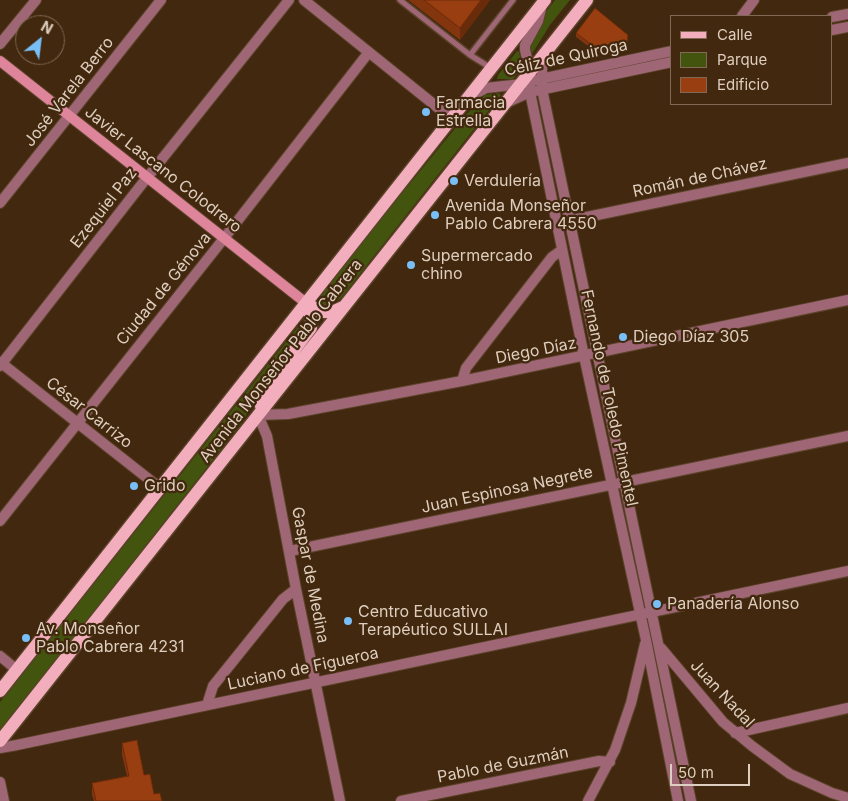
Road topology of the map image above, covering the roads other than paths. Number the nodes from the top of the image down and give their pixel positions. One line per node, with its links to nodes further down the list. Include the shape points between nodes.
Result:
1 (36, 0): 15 (street)
2 (161, 0): 24 (street, José Varela Berro)
3 (289, 0): 27 (street, Ezequiel Paz)
4 (304, 0): 17 (street)
5 (400, 0): 18 (lane)
6 (513, 0): 18 (lane)
7 (587, 0): 22 (main road, Avenida Monseñor Pablo Cabrera, via 542,56)
8 (754, 0): 11 (street)
9 (544, 2): 21 (main road, Avenida Monseñor Pablo Cabrera); 22 (street, Fernando de Toledo Pimentel, via 525,45)
10 (848, 14): 12 (street)
11 (743, 15)
12 (833, 17)
13 (848, 27): 14 (street)
14 (833, 30)
15 (0, 44)
16 (670, 51): 22 (street, Céliz de Quiroga)
17 (369, 52): 25 (street); 31 (street, Ciudad de Génova)
18 (470, 55): 21 (lane)
19 (0, 61): 24 (main road, Javier Lascano Colodrero)
20 (670, 62): 22 (street, Céliz de Quiroga)
21 (492, 68): 23 (main road, Avenida Monseñor Pablo Cabrera)
22 (532, 83): 23 (street, Céliz de Quiroga, via 486,88); 29 (street, Fernando de Toledo Pimentel); 30 (street, Fernando de Toledo Pimentel); 35 (main road, Avenida Monseñor Pablo Cabrera, via 505,103)
23 (468, 98): 25 (main road, Avenida Monseñor Pablo Cabrera)
24 (70, 115): 27 (main road, Javier Lascano Colodrero); 28 (street, José Varela Berro)
25 (452, 119): 34 (main road, Avenida Monseñor Pablo Cabrera)
26 (848, 163): 29 (street, Román de Chávez)
27 (148, 178): 31 (main road, Javier Lascano Colodrero); 38 (street, Ezequiel Paz)
28 (0, 203)
29 (570, 220): 30 (street, Román de Chávez); 36 (street, Fernando de Toledo Pimentel)
30 (557, 222): 32 (street, Fernando de Toledo Pimentel)
31 (225, 238): 34 (main road, Javier Lascano Colodrero); 41 (street, Ciudad de Génova)
32 (562, 250): 37 (street, Fernando de Toledo Pimentel); 39 (street, via 552,256 466,368)
33 (848, 300): 36 (street, Diego Díaz)
34 (306, 303): 35 (main road, via 327,313); 40 (main road, via 312,318 311,328 268,385); 45 (main road, Avenida Monseñor Pablo Cabrera)
35 (346, 305): 40 (main road, Avenida Monseñor Pablo Cabrera)
36 (597, 353): 37 (street, Diego Díaz); 43 (street, Fernando de Toledo Pimentel)
37 (584, 356): 39 (street, Diego Díaz); 44 (street, Fernando de Toledo Pimentel)
38 (1, 364): 41 (street, César Carrizo)
39 (462, 381): 40 (street, Diego Díaz, via 288,414)
40 (258, 415): 47 (street, Gaspar de Medina, via 267,436); 61 (main road, Avenida Monseñor Pablo Cabrera)
41 (77, 423): 45 (street, César Carrizo); 46 (street, Ciudad de Génova)
42 (848, 436): 43 (street, Juan Espinosa Negrete)
43 (625, 481): 44 (street, Juan Espinosa Negrete); 50 (street, Fernando de Toledo Pimentel)
44 (612, 484): 47 (street, Juan Espinosa Negrete); 51 (street, Fernando de Toledo Pimentel)
45 (160, 488): 55 (main road, Avenida Monseñor Pablo Cabrera)
46 (0, 521)
47 (290, 551): 49 (street, Gaspar de Medina)
48 (848, 571): 50 (street, Luciano de Figueroa)
49 (296, 589): 56 (street, Gaspar de Medina); 58 (street, via 283,598 213,686)
50 (652, 613): 51 (street, Luciano de Figueroa); 53 (street, Fernando de Toledo Pimentel)
51 (640, 615): 52 (street, Fernando de Toledo Pimentel); 56 (street, Luciano de Figueroa)
52 (646, 640): 63 (street, via 624,725); 70 (street, Fernando de Toledo Pimentel)
53 (659, 646): 60 (street, Juan Nadal); 71 (street, Fernando de Toledo Pimentel)
54 (0, 656): 55 (street)
55 (17, 670): 57 (main road, Avenida Monseñor Pablo Cabrera)
56 (315, 682): 58 (street, Luciano de Figueroa); 67 (street, Gaspar de Medina)
57 (0, 691)
58 (206, 706): 62 (street, Luciano de Figueroa)
59 (848, 708): 60 (street)
60 (735, 733): 65 (street, Juan Nadal, via 790,774)
61 (0, 741)
62 (0, 748)
63 (610, 762): 68 (street, Pablo de Guzmán, via 599,761); 69 (street)
64 (0, 782): 66 (street)
65 (848, 798)
66 (4, 801)
67 (340, 801)
68 (401, 801)
69 (588, 801)
70 (678, 801)
71 (691, 801)

